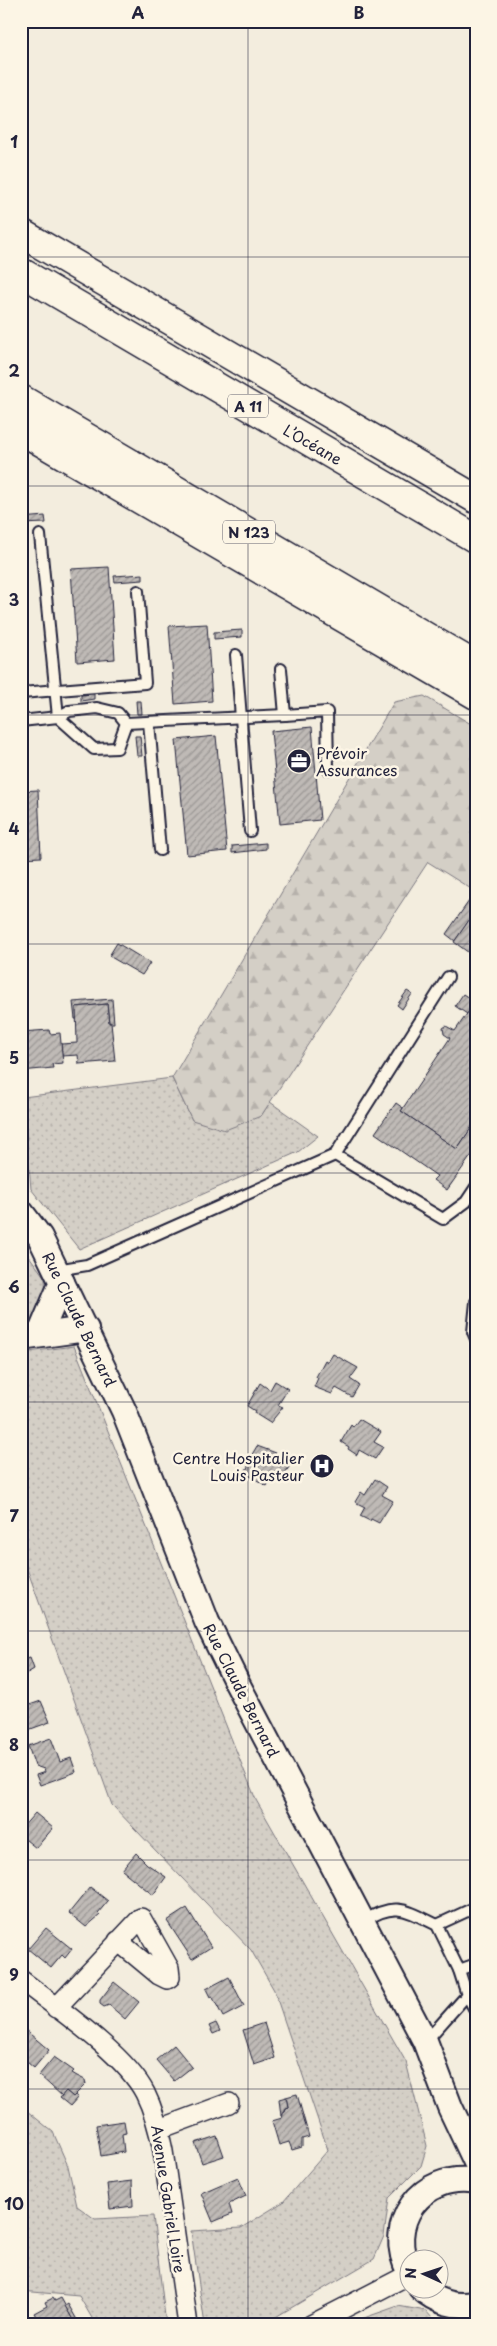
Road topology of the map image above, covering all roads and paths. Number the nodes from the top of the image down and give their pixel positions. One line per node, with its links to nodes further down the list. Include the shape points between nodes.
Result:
1 (21, 233): 5 (main road, A 11)
2 (21, 272): 7 (main road, L’Océane / A 11)
3 (21, 399): 10 (main road, N 123)
4 (21, 430): 14 (main road, N 123)
5 (476, 499)
6 (40, 535): 12 (lane)
7 (476, 539)
8 (138, 591): 12 (lane, via 145,683)
9 (236, 655): 16 (lane)
10 (476, 666)
11 (281, 669): 15 (lane)
12 (55, 690): 13 (lane); 17 (lane)
13 (21, 692)
14 (476, 695)
15 (285, 715): 16 (lane); 21 (lane, via 327,712)
16 (241, 716): 19 (lane); 22 (lane)
17 (58, 717): 18 (lane); 20 (lane, via 69,711 97,708 118,713); 20 (lane, via 94,749 117,748)
18 (21, 721)
19 (149, 722): 20 (lane); 23 (lane)
20 (126, 723)
21 (328, 769)
22 (250, 831)
23 (160, 850)
24 (448, 977): 25 (lane)
25 (335, 1155): 26 (lane, via 443,1218 466,1202); 28 (lane)
26 (476, 1187)
27 (21, 1212): 28 (street, Rue Claude Bernard, via 40,1237)
28 (59, 1276): 30 (street, Rue Claude Bernard); 31 (street)
29 (476, 1302): 32 (lane, via 473,1332)
30 (86, 1329): 31 (street); 36 (street, Rue Claude Bernard, via 124,1411 207,1622)
31 (30, 1336)
32 (476, 1339)
33 (476, 1897): 35 (lane)
34 (476, 1907): 35 (lane)
35 (466, 1911): 37 (lane)
36 (364, 1921): 37 (lane, via 378,1912 395,1908); 45 (street, Rue Claude Bernard)
37 (437, 1925): 40 (lane)
38 (118, 1941): 43 (street)
39 (476, 1964): 40 (lane)
40 (459, 1970): 42 (lane)
41 (21, 1980): 43 (street, Avenue Gabriel Loire)
42 (471, 1993): 44 (lane); 45 (lane)
43 (56, 2008): 47 (street, Avenue Gabriel Loire, via 125,2066 144,2091)
44 (476, 2012)
45 (425, 2041): 48 (street, Rue Claude Bernard, via 450,2107)
46 (229, 2103): 47 (street)
47 (159, 2129): 54 (street, Avenue Gabriel Loire)
48 (476, 2162)
49 (476, 2181): 50 (street, via 443,2182 427,2190 404,2220)
50 (401, 2248)
51 (400, 2279): 55 (street)
52 (436, 2298): 53 (street)
53 (473, 2311)
54 (188, 2325)
55 (311, 2325)

